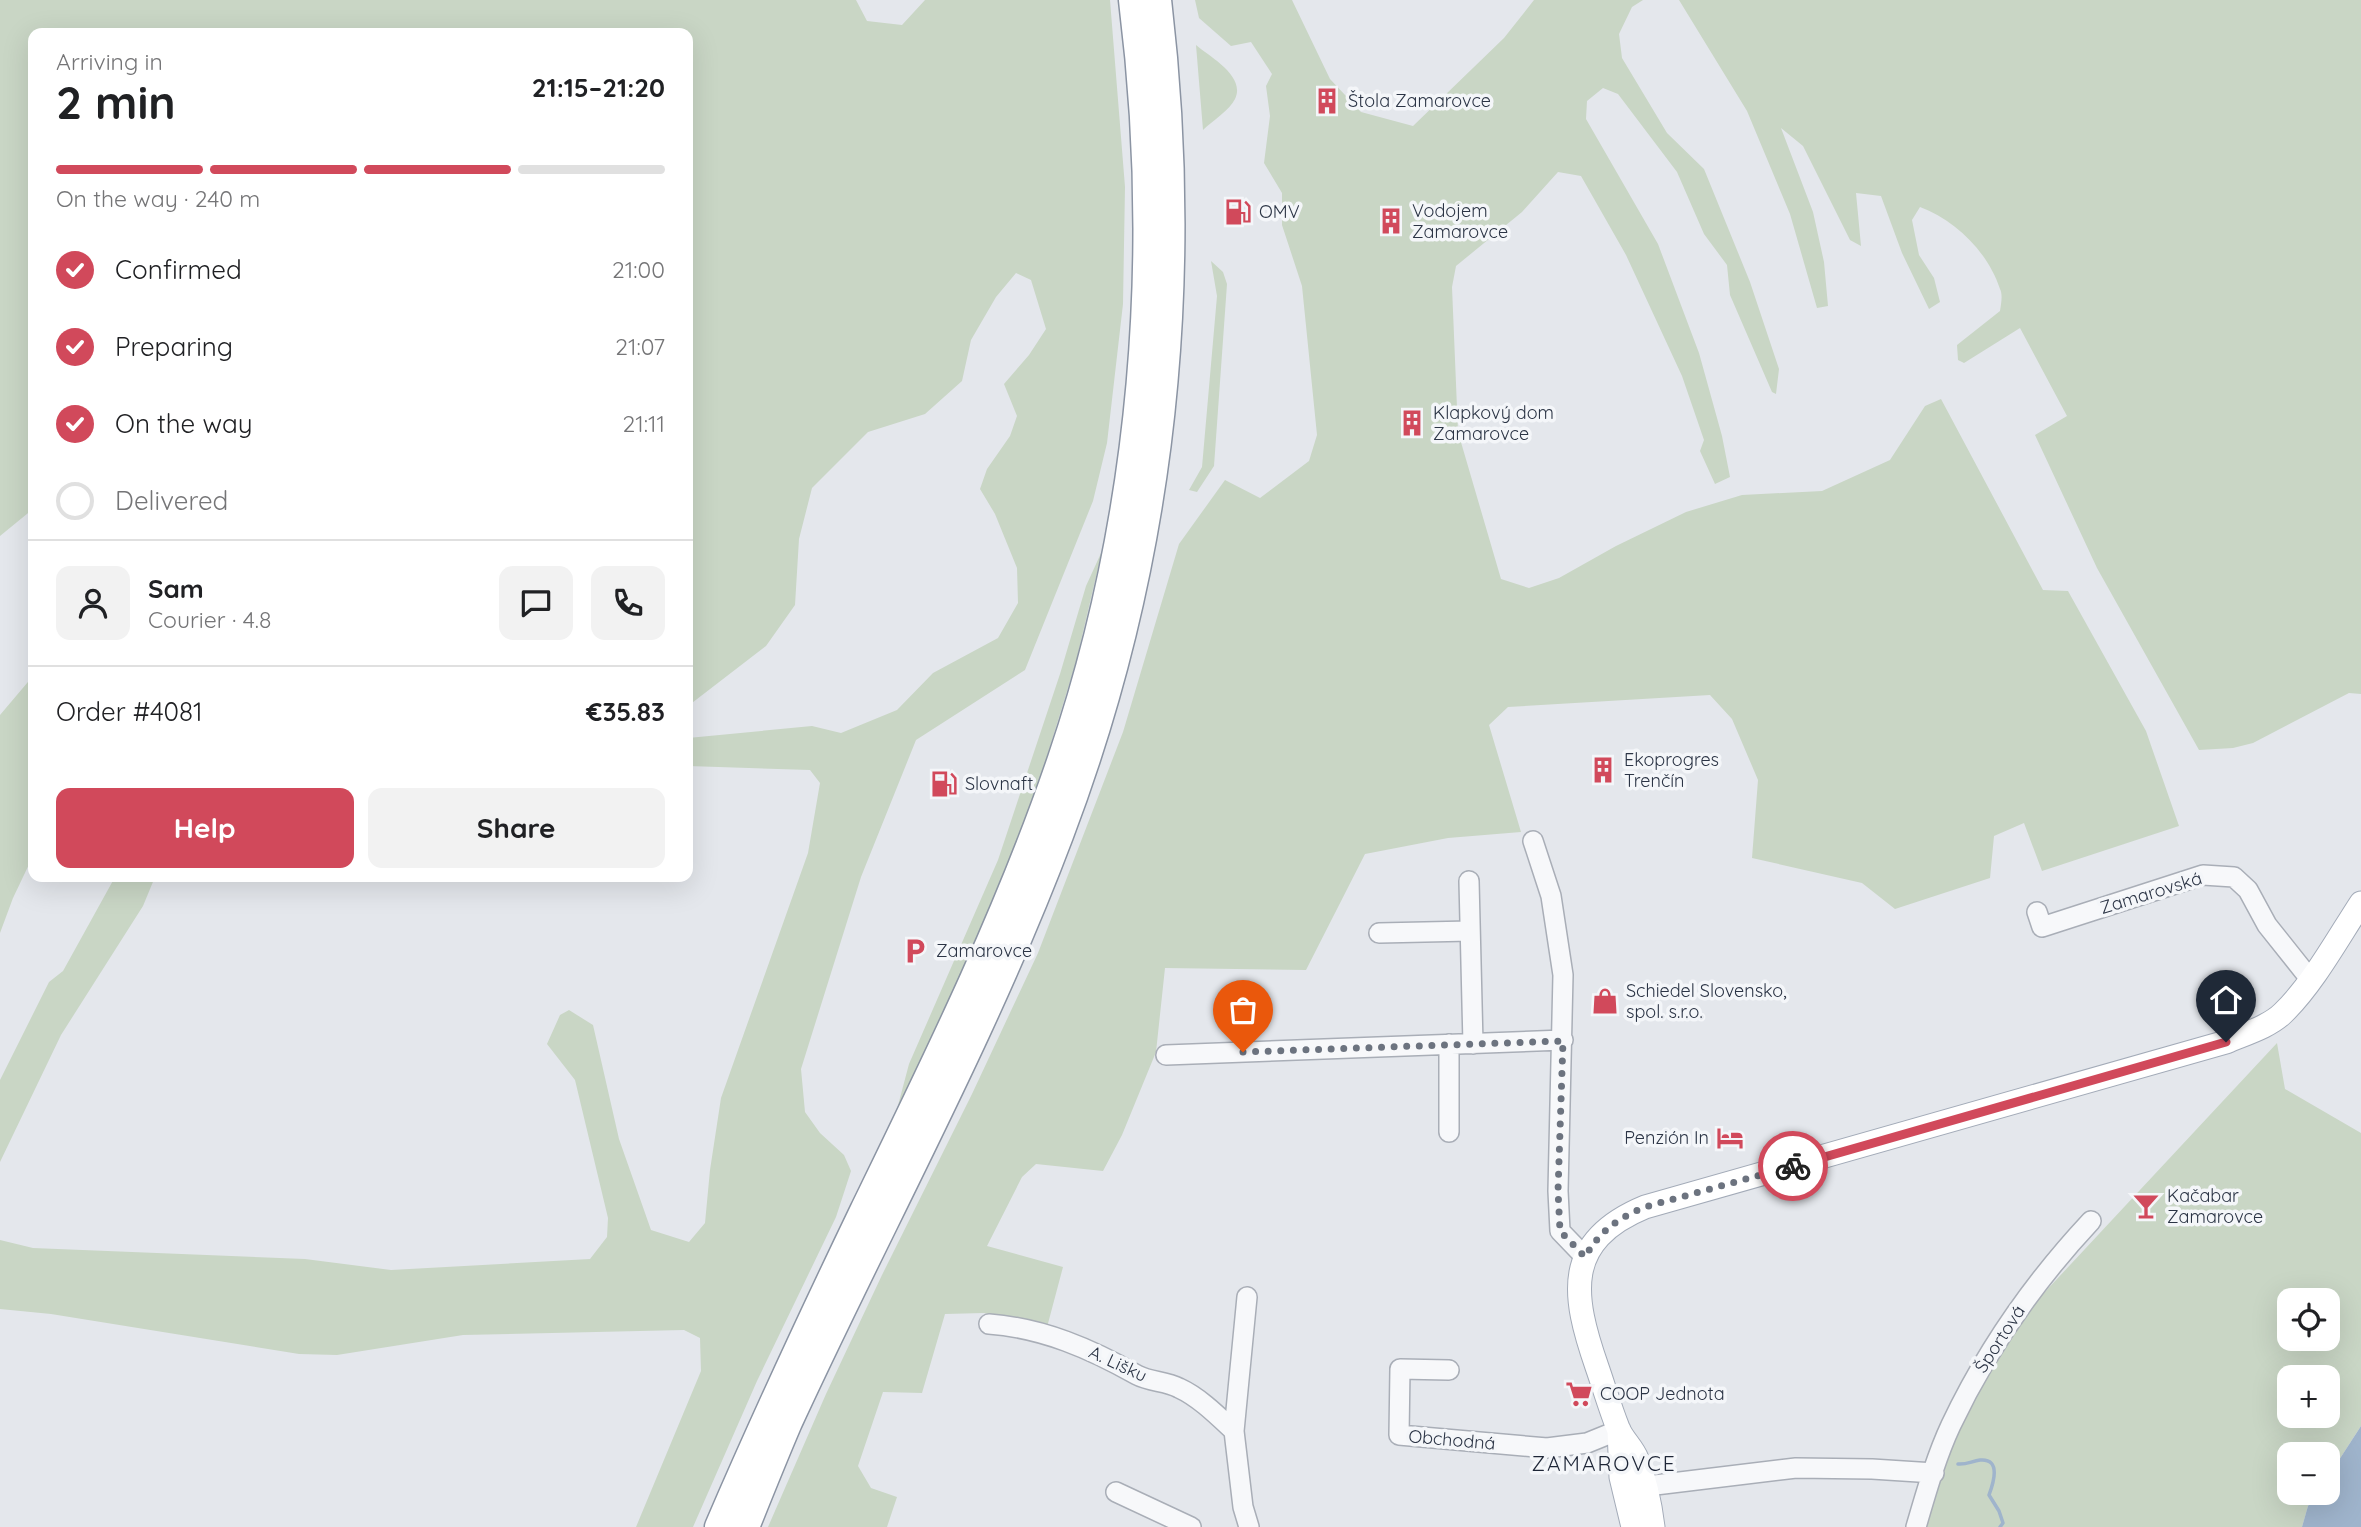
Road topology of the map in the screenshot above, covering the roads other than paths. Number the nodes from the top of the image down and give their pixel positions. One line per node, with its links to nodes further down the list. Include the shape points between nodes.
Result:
1 (1133, 0): 25 (highway, via 1147,138 1144,345 1128,492 1100,627 1062,757 1007,904)
2 (1157, 0): 26 (highway, via 1170,139 1167,342 1150,498 1111,677 1060,833 1004,968 786,1426)
3 (1533, 841): 10 (street, via 1559,937)
4 (1469, 881): 7 (street)
5 (2361, 903): 9 (main road)
6 (2037, 912): 9 (street, Zamarovská, via 2042,927 2203,875 2234,877)
7 (1470, 931): 8 (street); 11 (street)
8 (1379, 933)
9 (2310, 979): 16 (main road, via 2282,1015 2226,1042 1645,1207 1608,1227)
10 (1563, 1041): 11 (street); 16 (street, via 1560,1231)
11 (1474, 1044): 12 (street)
12 (1449, 1045): 13 (street); 14 (street)
13 (1166, 1055)
14 (1449, 1132)
15 (2091, 1221): 22 (street, Športová, via 2048,1270 1992,1347 1950,1427)
16 (1585, 1257): 20 (main road, via 1578,1283 1581,1313)
17 (1247, 1297): 21 (street)
18 (989, 1324): 21 (street, A. Lišku, via 1052,1336 1139,1376 1178,1387)
19 (1449, 1370): 20 (street, Obchodná, via 1400,1369 1399,1435 1547,1448 1587,1443)
20 (1619, 1430): 23 (main road, via 1636,1455); 29 (main road, via 1620,1477)
21 (1234, 1431): 28 (street)
22 (1934, 1473): 23 (street, via 1796,1468); 31 (street, Športová)
23 (1647, 1486): 30 (main road)
24 (1116, 1492): 27 (street)
25 (719, 1527)
26 (745, 1527)
27 (1191, 1527)
28 (1248, 1527)
29 (1633, 1527)
30 (1653, 1527)
31 (1916, 1527)

